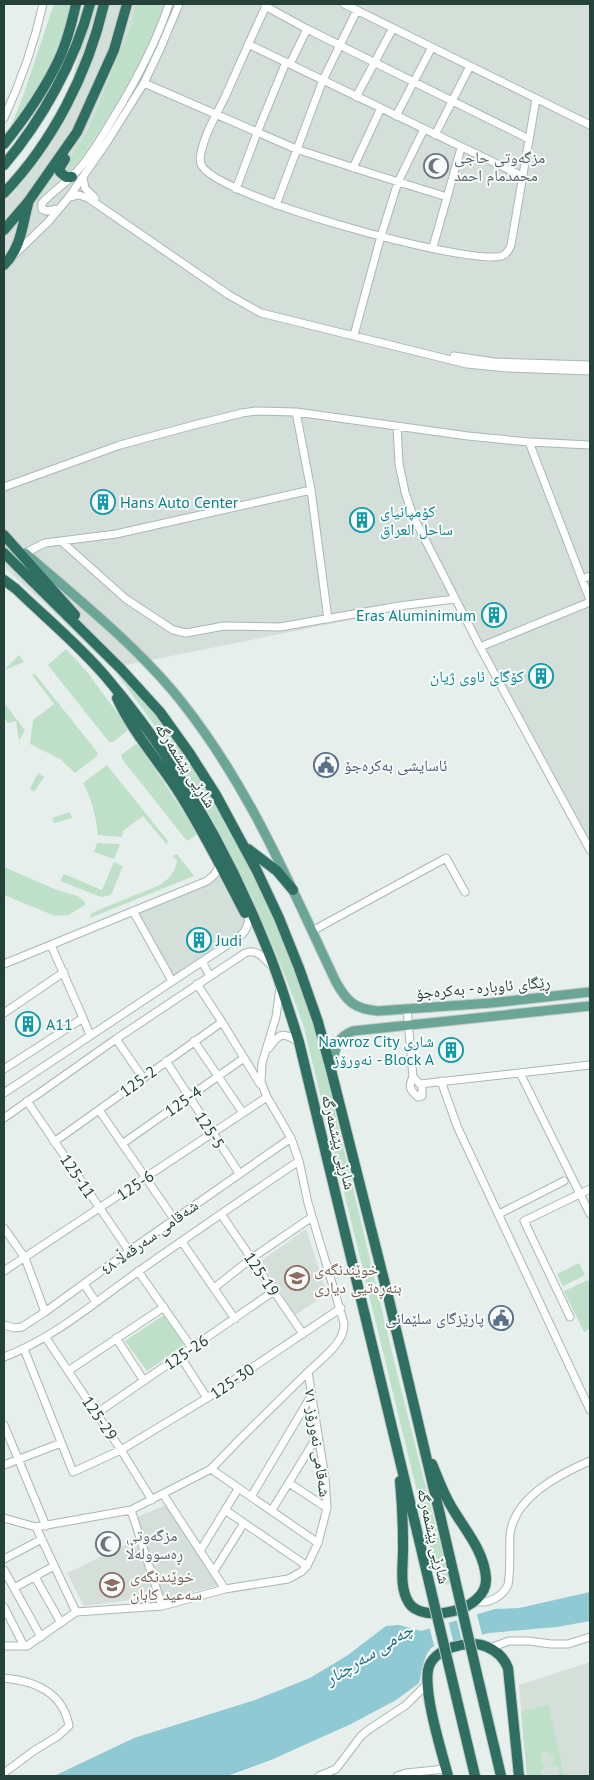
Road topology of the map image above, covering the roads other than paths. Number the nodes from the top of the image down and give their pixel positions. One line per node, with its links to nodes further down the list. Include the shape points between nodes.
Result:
1 (43, 4): 25 (street, via 27,65)
2 (76, 4): 36 (highway, via 59,58 45,85)
3 (90, 4): 39 (highway, via 64,72 36,121)
4 (104, 4): 46 (highway, via 87,58 65,106 41,146)
5 (127, 4): 32 (highway, via 114,50)
6 (169, 4): 42 (street, via 140,74 99,141)
7 (178, 4): 21 (street)
8 (344, 4): 10 (street)
9 (266, 5): 12 (street); 13 (street)
10 (357, 10): 11 (street); 14 (street)
11 (393, 28): 15 (street); 16 (street)
12 (306, 29): 14 (street); 17 (street)
13 (248, 44): 17 (street); 27 (street)
14 (340, 45): 16 (street); 19 (street)
15 (432, 47): 18 (street); 20 (street)
16 (375, 62): 20 (street); 22 (street)
17 (288, 63): 19 (street); 33 (street)
18 (470, 66): 23 (street); 24 (street)
19 (323, 80): 22 (street); 37 (street)
20 (413, 82): 24 (street); 28 (street)
21 (144, 83): 27 (street); 43 (street)
22 (356, 97): 26 (street)
23 (536, 99): 30 (street); 35 (street)
24 (452, 101): 34 (street); 35 (street)
25 (6, 106): 29 (street)
26 (381, 108): 28 (street); 40 (street)
27 (216, 114): 33 (street); 45 (street, via 201,152 201,163 209,174)
28 (396, 116): 31 (street)
29 (4, 118)
30 (590, 125)
31 (424, 130): 34 (street); 44 (street)
32 (77, 132): 42 (highway, via 74,146 60,167 64,176); 49 (highway)
33 (257, 133): 37 (street); 45 (street)
34 (435, 135): 38 (street)
35 (529, 139): 41 (street)
36 (4, 144)
37 (296, 148): 40 (street); 50 (street)
38 (461, 148): 41 (street); 48 (street)
39 (4, 165)
40 (353, 168): 44 (street)
41 (522, 176): 54 (street, via 507,253 481,256)
42 (72, 177): 51 (street, via 42,203 42,209 46,211)
43 (83, 178): 47 (street); 56 (street, via 90,194)
44 (398, 182): 48 (street); 53 (street)
45 (236, 189): 50 (street)
46 (4, 193)
47 (69, 197): 51 (street); 56 (street, via 79,195 88,198)
48 (447, 197): 54 (street)
49 (28, 202): 52 (highway); 55 (highway, via 20,239)
50 (276, 205): 53 (street)
51 (58, 209): 55 (street)
52 (4, 230)
53 (381, 236): 54 (street); 57 (street)
54 (433, 248)
55 (7, 261)
56 (228, 292): 57 (street, via 289,318)
57 (354, 333): 58 (street)
58 (468, 361): 59 (street); 60 (street, via 494,367)
59 (590, 365)
60 (590, 370)
61 (296, 412): 62 (street); 65 (street, via 242,413 194,424 120,445); 66 (street)
62 (397, 426): 63 (street); 75 (street, via 399,464 409,506)
63 (529, 442): 64 (street); 74 (street)
64 (590, 445)
65 (4, 487)
66 (311, 490): 68 (street, via 116,534); 78 (street)
67 (4, 535): 70 (main road); 80 (highway)
68 (61, 541): 70 (street); 78 (street, via 126,599 173,630 186,633 224,626 280,627)
69 (4, 553): 77 (highway, شاڕێی پێشمەرگە)
70 (25, 553): 85 (main road, via 141,657 180,699 239,784)
71 (4, 559): 77 (main road)
72 (590, 576): 74 (street)
73 (4, 579): 81 (highway, شاڕێی پێشمەرگە)
74 (582, 579): 76 (street)
75 (455, 599): 78 (street); 79 (street)
76 (590, 601): 79 (street)
77 (53, 602): 80 (highway, شاڕێی پێشمەرگە)
78 (328, 619)
79 (480, 647): 83 (street)
80 (121, 669): 82 (highway, شاڕێی پێشمەرگە, via 160,712 190,754)
81 (106, 677): 84 (highway, via 122,709 177,790); 87 (highway, شاڕێی پێشمەرگە, via 183,784)
82 (241, 842): 85 (highway); 119 (highway, شاڕێی پێشمەرگە, via 256,868 299,968)
83 (590, 850)
84 (220, 866): 88 (street, via 207,881); 89 (highway)
85 (293, 890): 90 (main road)
86 (465, 892): 90 (street, via 446,858)
87 (249, 906): 89 (street); 92 (highway, شاڕێی پێشمەرگە)
88 (133, 911): 91 (street); 98 (street)
89 (249, 920): 92 (highway); 93 (street, via 244,934)
90 (312, 931): 103 (main road, ڕێگای ئاوبارە - بەکرەجۆ, via 336,982 348,999 358,1007 378,1011)
91 (51, 945): 94 (street); 96 (street)
92 (267, 947): 95 (highway, شاڕێی پێشمەرگە)
93 (202, 962): 97 (street); 98 (street)
94 (4, 964)
95 (274, 968): 97 (street, via 258,953 250,951); 99 (highway, شاڕێی پێشمەرگە)
96 (64, 972): 104 (street); 105 (street)
97 (210, 976): 100 (street)
98 (172, 982): 108 (street)
99 (280, 982): 111 (highway, شاڕێی پێشمەرگە); 112 (street, شەقامی نەورۆز ٧١, via 276,1017)
100 (197, 984): 106 (street); 109 (street)
101 (590, 992): 103 (main road, ڕێگای ئاوبارە - بەکرەجۆ)
102 (590, 1006): 107 (main road)
103 (407, 1009): 107 (street)
104 (4, 1013)
105 (83, 1018): 108 (street); 118 (street)
106 (222, 1022): 110 (street, 125-2); 113 (street)
107 (408, 1026): 119 (main road, via 345,1034 335,1046); 122 (street)
108 (90, 1034): 126 (street)
109 (119, 1038): 123 (street); 129 (street)
110 (194, 1041): 114 (street, 125-2); 121 (street)
111 (299, 1042): 112 (street, شەقامی نەورۆز ٧١, via 289,1036 279,1036); 183 (highway, شاڕێی پێشمەرگە)
112 (265, 1054): 115 (street, شەقامی نەورۆز ٧١)
113 (244, 1058): 117 (street); 121 (street, 125-4)
114 (166, 1061): 123 (street, 125-2); 128 (street, 125-5)
115 (262, 1063): 117 (street); 127 (street, شەقامی نەورۆز ٧١)
116 (590, 1065): 120 (street)
117 (250, 1066): 127 (street)
118 (4, 1069)
119 (331, 1070): 182 (highway, شاڕێی پێشمەرگە)
120 (520, 1074): 124 (street); 142 (street)
121 (218, 1076): 128 (street, 125-4); 131 (street)
122 (413, 1077): 125 (street); 125 (street, via 410,1089 420,1097)
123 (143, 1078): 130 (street, 125-2)
124 (440, 1082): 125 (street); 145 (street)
125 (420, 1084)
126 (4, 1093)
127 (265, 1094): 131 (street, 125-6); 134 (street, شەقامی نەورۆز ٧١)
128 (189, 1097): 133 (street, 125-5); 136 (street, 125-4)
129 (27, 1102): 132 (street); 135 (street, 125-11)
130 (99, 1110): 135 (street, 125-2); 136 (street)
131 (243, 1113): 133 (street, 125-6)
132 (4, 1118)
133 (212, 1133): 138 (street, 125-5); 139 (street, 125-6)
134 (291, 1138): 137 (street, شەقامی نەورۆز ٧١); 138 (street, شەقامی سەرقەڵا ٤٨)
135 (54, 1142): 143 (street, 125-11)
136 (122, 1144): 139 (street)
137 (299, 1161): 144 (street); 147 (street, شەقامی نەورۆز ٧١)
138 (239, 1173): 148 (street, شەقامی سەرقەڵا ٤٨)
139 (146, 1178): 143 (street, 125-6); 148 (street)
140 (564, 1181): 145 (street)
141 (590, 1188): 142 (street)
142 (580, 1193): 146 (street); 163 (street, via 524,1221)
143 (100, 1208): 151 (street, 125-11); 152 (street, 125-6)
144 (221, 1214): 150 (street); 153 (street, 125-19)
145 (499, 1214): 178 (street)
146 (590, 1214)
147 (312, 1217): 153 (street); 161 (street, شەقامی نەورۆز ٧١)
148 (174, 1219): 151 (street, شەقامی سەرقەڵا ٤٨)
149 (4, 1228): 152 (street)
150 (182, 1242): 155 (street); 157 (street)
151 (129, 1251): 156 (street, شەقامی سەرقەڵا ٤٨)
152 (25, 1258): 154 (street, 125-6); 162 (street)
153 (252, 1258): 157 (street); 158 (street, 125-19)
154 (4, 1271)
155 (138, 1271): 159 (street); 160 (street)
156 (84, 1284): 159 (street); 162 (street, شەقامی سەرقەڵا ٤٨)
157 (214, 1288): 164 (street)
158 (274, 1291): 164 (street, 125-26); 166 (street, 125-19)
159 (96, 1302): 167 (street)
160 (164, 1307): 168 (street); 169 (street)
161 (341, 1308): 166 (street, 125-30); 174 (street, شەقامی نەورۆز ٧١, via 343,1334)
162 (45, 1312): 165 (street, شەقامی سەرقەڵا ٤٨, via 22,1327)
163 (570, 1317)
164 (235, 1319): 169 (street, 125-26)
165 (4, 1325)
166 (303, 1334): 177 (street, 125-30)
167 (46, 1338): 170 (street); 173 (street, 125-29)
168 (116, 1338): 173 (street); 175 (street)
169 (192, 1348): 172 (street, 125-26)
170 (24, 1349): 171 (street); 184 (street)
171 (4, 1356)
172 (180, 1356): 175 (street, 125-26); 177 (street)
173 (68, 1371): 179 (street, 125-29)
174 (308, 1372): 176 (street, شەقامی نەورۆز ٧١); 189 (street)
175 (144, 1381): 179 (street, 125-26)
176 (312, 1396): 181 (street, شەقامی نەورۆز ٧١); 193 (street)
177 (207, 1398): 185 (street, 125-30)
178 (590, 1410)
179 (97, 1413): 185 (street, 125-29)
180 (4, 1425): 186 (street)
181 (318, 1435): 190 (street); 195 (street, شەقامی نەورۆز ٧١)
182 (420, 1436): 214 (highway, via 448,1501 473,1540 485,1570 486,1586); 231 (highway, شاڕێی پێشمەرگە, bridge)
183 (396, 1441): 214 (highway, via 403,1522 403,1574 408,1600 414,1608 428,1613 460,1609); 230 (highway, شاڕێی پێشمەرگە, bridge)
184 (61, 1443): 185 (street, 125-30, via 72,1472); 186 (street)
185 (121, 1450): 194 (street, 125-29)
186 (18, 1460): 188 (street); 201 (street)
187 (590, 1461): 214 (street, via 554,1479 522,1508 510,1533 508,1585 504,1592 490,1601)
188 (4, 1465)
189 (211, 1469): 191 (street); 192 (street)
190 (289, 1483): 195 (street); 198 (street)
191 (238, 1489): 193 (street); 197 (street)
192 (163, 1494): 194 (street); 205 (street)
193 (251, 1497): 198 (street)
194 (152, 1500): 196 (street)
195 (327, 1508): 204 (street, شەقامی نەورۆز ٧١)
196 (131, 1510): 201 (street); 215 (street)
197 (226, 1510): 200 (street); 205 (street)
198 (272, 1510): 204 (street)
199 (6, 1521): 202 (street)
200 (244, 1523): 208 (street); 209 (street)
201 (46, 1526): 202 (street)
202 (36, 1528): 203 (street)
203 (42, 1539): 206 (street); 207 (street)
204 (318, 1544): 208 (street, شەقامی نەورۆز ٧١)
205 (200, 1551): 209 (street)
206 (4, 1559)
207 (54, 1566): 211 (street); 217 (street)
208 (307, 1566): 213 (street, via 288,1578)
209 (214, 1570): 213 (street)
210 (4, 1572): 212 (street)
211 (35, 1576): 212 (street); 218 (street)
212 (14, 1588): 219 (street)
213 (225, 1589): 215 (street)
214 (476, 1601)
215 (162, 1606): 217 (street)
216 (4, 1607): 222 (street)
217 (76, 1612): 218 (street)
218 (61, 1623): 219 (street)
219 (41, 1636): 222 (street)
220 (590, 1637): 223 (street, via 568,1644 509,1641)
221 (4, 1646): 222 (street)
222 (24, 1646)
223 (490, 1648): 225 (highway, via 469,1645 450,1648 439,1654 429,1665); 232 (highway, via 500,1654 508,1668)
224 (4, 1678): 226 (street, via 31,1684 52,1694 64,1709 69,1726)
225 (428, 1683): 227 (highway); 228 (street, via 406,1706 361,1736 336,1769)
226 (4, 1773)
227 (447, 1773): 229 (street)
228 (319, 1776)
229 (396, 1776)
230 (475, 1776)
231 (500, 1776)
232 (519, 1776)

